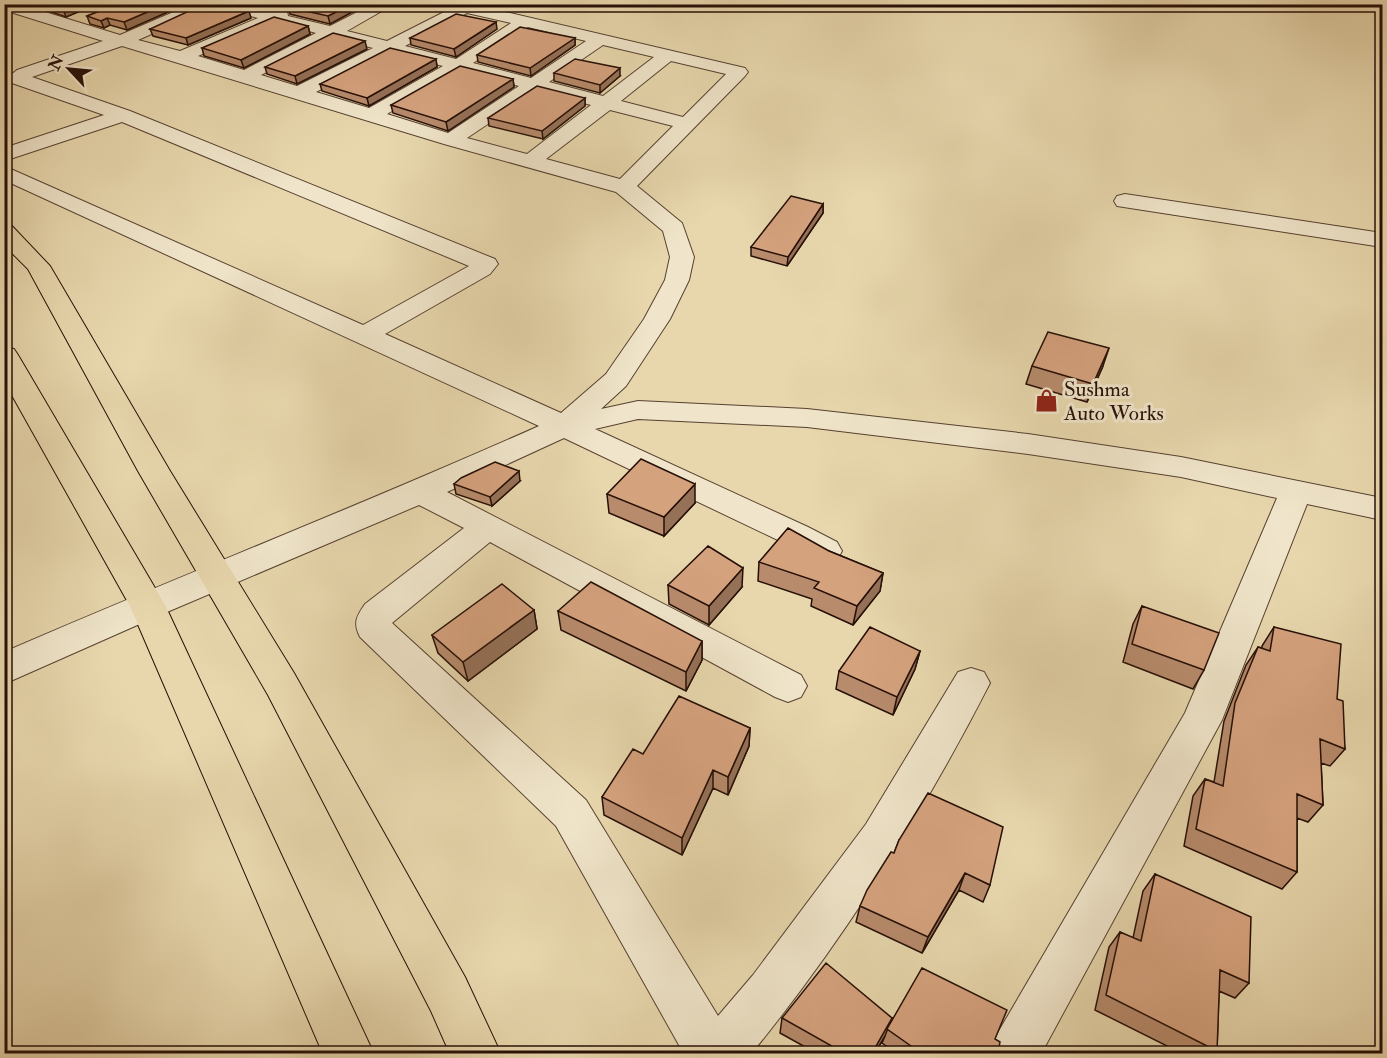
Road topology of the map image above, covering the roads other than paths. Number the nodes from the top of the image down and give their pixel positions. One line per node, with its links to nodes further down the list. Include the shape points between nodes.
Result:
1 (207, 4): 12 (street)
2 (224, 4): 8 (street)
3 (299, 4): 8 (street)
4 (386, 4): 11 (street)
5 (16, 6): 10 (street)
6 (457, 6): 9 (street); 14 (street)
7 (95, 14): 10 (street)
8 (275, 17): 11 (street); 16 (street)
9 (523, 23): 13 (street); 17 (street)
10 (67, 25): 12 (street)
11 (333, 32): 14 (street); 18 (street)
12 (122, 40): 16 (street); 22 (street, via 16,78)
13 (598, 40): 15 (street); 19 (street)
14 (389, 47): 17 (street); 20 (street)
15 (669, 55): 21 (street); 24 (street, via 739,72)
16 (181, 57): 18 (street)
17 (458, 65): 19 (street); 23 (street)
18 (246, 76): 20 (street)
19 (533, 84): 21 (street); 25 (street)
20 (299, 93): 23 (street)
21 (605, 103): 24 (street); 27 (street)
22 (123, 115): 26 (street); 33 (street, via 486,264)
23 (371, 115): 25 (street)
24 (688, 124): 29 (street)
25 (451, 140): 27 (street)
26 (4, 155)
27 (530, 162): 29 (street)
28 (4, 172): 33 (street)
29 (624, 187): 35 (street, via 674,228 682,257 677,280 657,319 616,380)
30 (1125, 201): 32 (street)
31 (4, 231): 41 (highway, via 38,266)
32 (1383, 240)
33 (364, 335): 35 (street)
34 (4, 355): 42 (highway)
35 (564, 426): 36 (street, via 639,410 807,418 1181,466); 37 (street); 40 (street)
36 (1296, 491): 38 (street); 50 (street, via 1202,720)
37 (420, 492): 39 (street); 41 (street)
38 (1383, 509)
39 (488, 526): 45 (street); 48 (street, via 378,614 373,627 571,813)
40 (850, 564)
41 (218, 578): 42 (street); 47 (highway, via 281,684)
42 (147, 605): 43 (street); 46 (highway)
43 (4, 669)
44 (971, 683): 49 (street, via 881,838 770,992)
45 (788, 686)
46 (349, 1053)
47 (476, 1053)
48 (712, 1053)
49 (718, 1053)
50 (1014, 1053)

